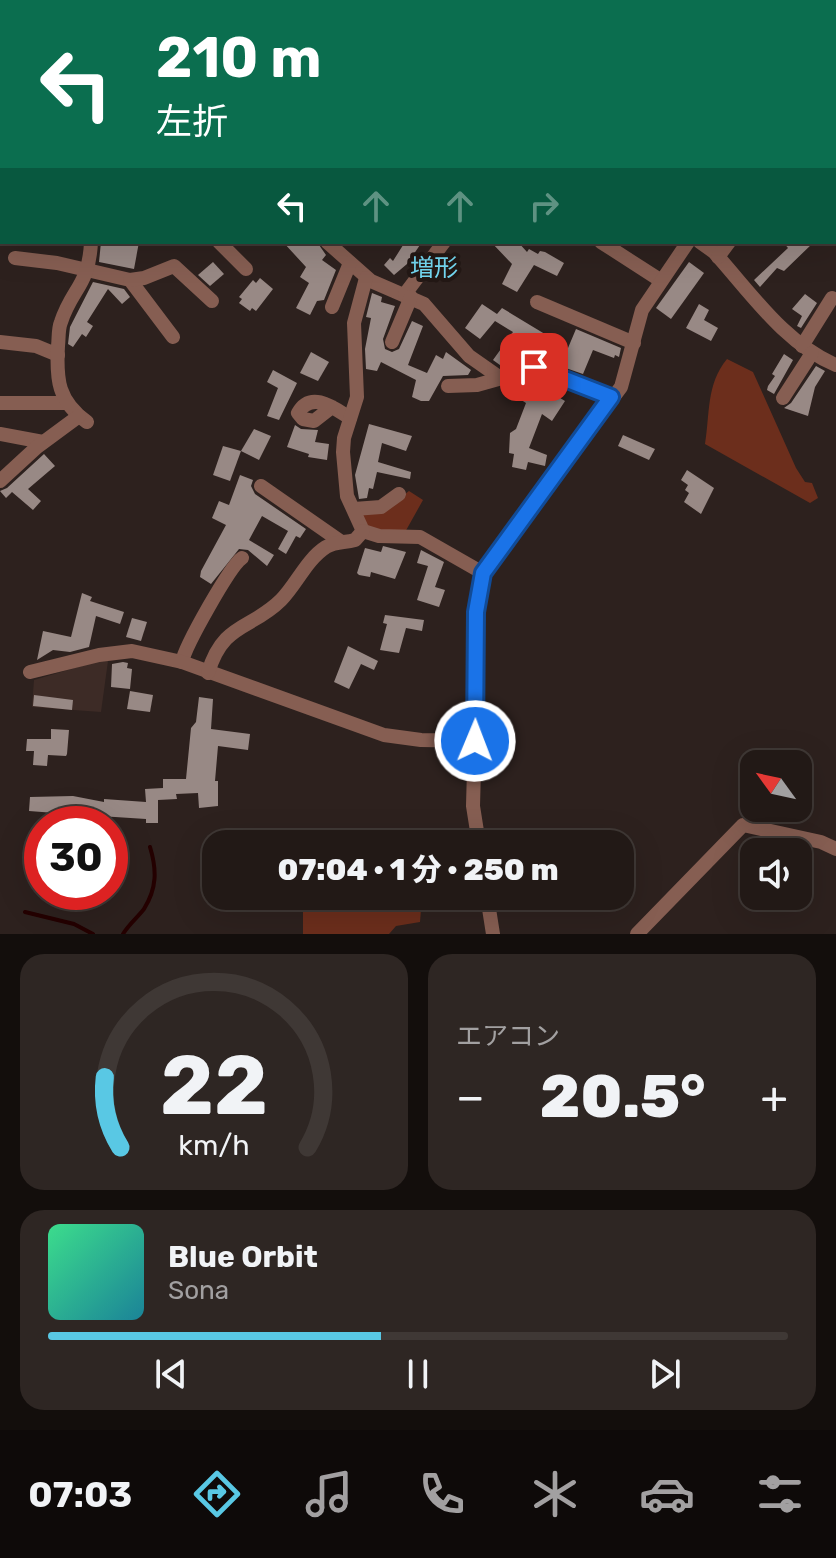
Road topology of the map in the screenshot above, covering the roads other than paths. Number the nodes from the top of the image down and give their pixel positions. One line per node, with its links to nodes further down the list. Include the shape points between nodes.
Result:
1 (91, 244): 13 (street)
2 (221, 244): 12 (street)
3 (329, 244): 11 (street)
4 (443, 244): 17 (street)
5 (604, 244): 16 (street)
6 (687, 244): 16 (street)
7 (702, 244): 9 (street)
8 (728, 244): 9 (street)
9 (718, 257): 26 (street)
10 (15, 258): 13 (street)
11 (350, 263): 14 (street); 21 (street)
12 (246, 269)
13 (88, 272): 15 (street); 27 (street, via 62,319)
14 (366, 278): 17 (street); 36 (street, via 354,323 358,388)
15 (130, 280): 19 (street, via 174,266); 22 (street)
16 (660, 280): 25 (street, via 642,310)
17 (408, 295): 24 (street); 29 (street, via 433,312 469,356)
18 (832, 298): 26 (street)
19 (212, 301)
20 (537, 302): 25 (street)
21 (332, 307)
22 (173, 337)
23 (0, 342): 27 (street)
24 (392, 342)
25 (634, 343): 31 (street, via 627,374)
26 (807, 349): 28 (street); 32 (street)
27 (58, 355): 34 (street, via 58,387)
28 (836, 365)
29 (502, 378): 30 (street); 31 (street, via 534,367)
30 (448, 386)
31 (611, 397): 46 (street)
32 (783, 398)
33 (0, 403): 34 (street)
34 (66, 403): 38 (street, via 83,419)
35 (332, 407): 36 (street)
36 (350, 418): 42 (street, via 343,452 347,496)
37 (0, 434): 38 (street)
38 (43, 442): 39 (street)
39 (0, 481)
40 (261, 486): 44 (street)
41 (399, 494): 42 (street, via 381,507)
42 (354, 509): 43 (street)
43 (363, 531): 44 (street, via 355,540); 46 (street, via 420,537)
44 (340, 541): 49 (street, via 321,550 280,601 227,637)
45 (242, 558): 47 (street, via 228,572)
46 (483, 573): 50 (street, via 476,612)
47 (182, 662): 48 (street, via 132,651); 49 (street)
48 (30, 672)
49 (208, 673): 50 (street, via 384,735)
50 (475, 741): 51 (street)
51 (477, 830)
52 (836, 849): 55 (street, via 743,825)
53 (489, 910): 54 (street)
54 (493, 934)
55 (637, 934)

